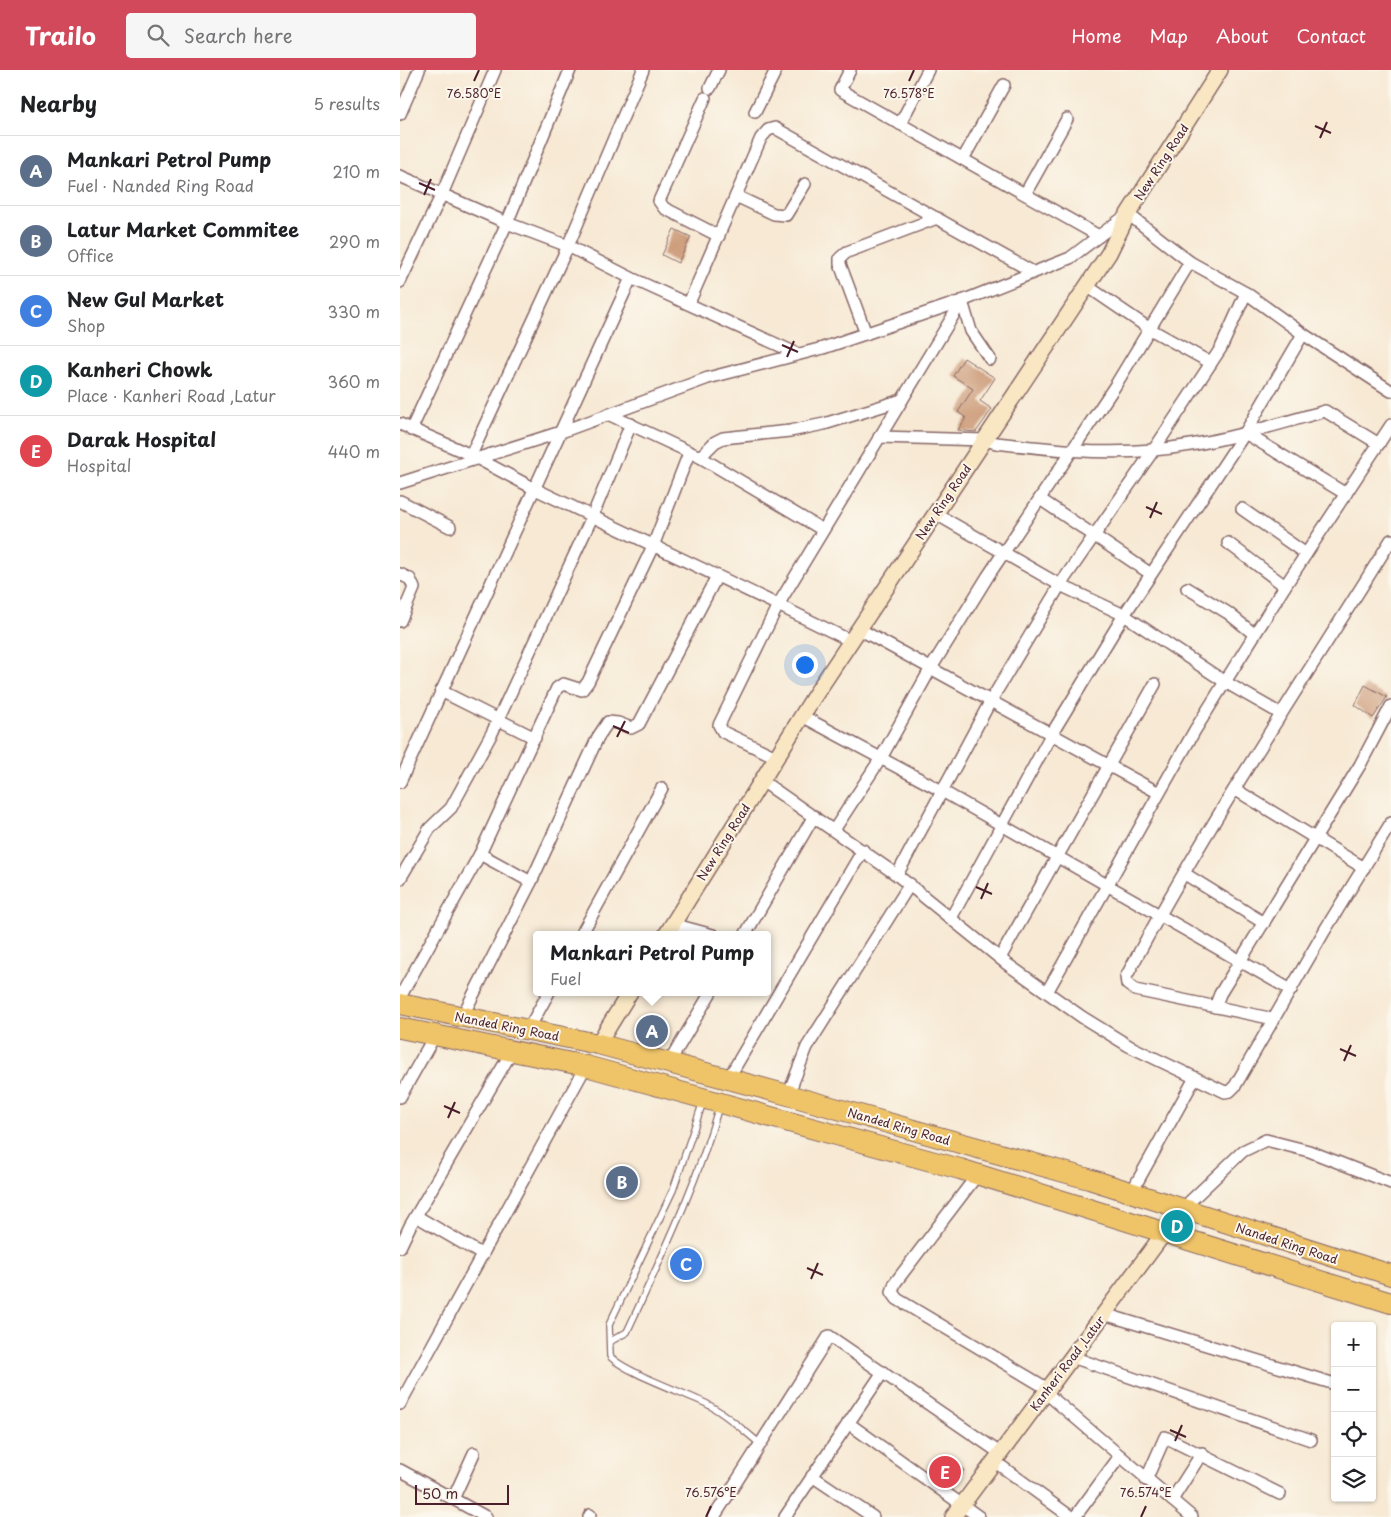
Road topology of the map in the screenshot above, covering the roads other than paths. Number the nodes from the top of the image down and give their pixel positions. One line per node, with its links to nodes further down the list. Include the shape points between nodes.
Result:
1 (419, 70): 12 (street)
2 (494, 70): 18 (street)
3 (570, 70): 23 (street)
4 (643, 70): 26 (street)
5 (719, 70): 24 (street, via 658,201 664,208)
6 (776, 70): 11 (street)
7 (850, 70): 14 (street, via 840,90)
8 (928, 70): 14 (street)
9 (1220, 70): 21 (street, New Ring Road)
10 (1004, 85): 15 (street)
11 (755, 112)
12 (400, 114)
13 (1066, 118): 19 (street)
14 (900, 124): 15 (street)
15 (963, 159): 19 (street)
16 (400, 176): 18 (street)
17 (805, 184): 20 (street, via 786,215 774,214)
18 (442, 194): 23 (street); 30 (street)
19 (1025, 194): 25 (street)
20 (736, 196): 22 (street, via 762,138 768,130 775,128); 24 (street)
21 (1128, 214): 25 (street); 27 (street); 31 (street, New Ring Road, via 1109,253)
22 (937, 218): 28 (street); 36 (street, via 847,252 840,258)
23 (507, 223): 26 (street); 47 (street)
24 (719, 236): 34 (street)
25 (1099, 236): 28 (street, via 1070,258)
26 (568, 246): 29 (street); 56 (street)
27 (1190, 262): 32 (street); 35 (street)
28 (1033, 272): 33 (street)
29 (631, 278): 34 (street); 48 (street)
30 (400, 282)
31 (1087, 286): 35 (street); 51 (street, New Ring Road)
32 (1246, 293): 37 (street); 40 (street)
33 (962, 301): 36 (street); 39 (street, via 971,332); 42 (street)
34 (689, 303): 38 (street)
35 (1150, 329): 40 (street); 53 (street)
36 (866, 334): 38 (street)
37 (1303, 334): 41 (street); 49 (street)
38 (798, 354): 43 (street, via 708,378)
39 (990, 359)
40 (1211, 363): 54 (street)
41 (1391, 391)
42 (902, 400): 50 (street); 55 (street, via 815,426 723,438)
43 (610, 415): 45 (street); 48 (street)
44 (400, 424): 47 (street)
45 (631, 424): 55 (street); 64 (street)
46 (1391, 425): 52 (street)
47 (411, 430): 56 (street)
48 (561, 432): 56 (street); 58 (street)
49 (1246, 433): 52 (street, via 1324,411); 54 (street); 59 (street); 74 (street)
50 (879, 437): 51 (street); 66 (street)
51 (985, 440): 53 (street); 63 (street, New Ring Road)
52 (1379, 444): 59 (street)
53 (1073, 450): 54 (street); 60 (street)
54 (1154, 450): 67 (street)
55 (694, 455): 66 (street); 70 (street)
56 (474, 457): 57 (street); 58 (street)
57 (400, 483)
58 (533, 488): 64 (street); 87 (street)
59 (1346, 494): 72 (street)
60 (1040, 499): 67 (street); 71 (street)
61 (400, 501): 65 (street)
62 (1242, 508): 72 (street)
63 (936, 514): 71 (street); 83 (street, New Ring Road)
64 (592, 516): 70 (street); 92 (street)
65 (450, 527)
66 (823, 530): 79 (street)
67 (1095, 536): 74 (street); 76 (street)
68 (1391, 540): 90 (street)
69 (1228, 543): 77 (street)
70 (653, 546): 75 (street); 94 (street, via 584,688 577,690 560,685)
71 (1004, 553): 76 (street); 84 (street)
72 (1306, 554): 77 (street)
73 (400, 574): 81 (street, via 410,579 414,588)
74 (1152, 574): 80 (street)
75 (717, 576): 79 (street); 116 (street, via 639,724 630,728 613,722 605,725)
76 (1060, 585): 80 (street); 88 (street)
77 (1285, 586): 82 (street)
78 (1188, 588): 82 (street)
79 (778, 605): 83 (street); 95 (street, via 719,725 724,732)
80 (1124, 615): 85 (street); 93 (street)
81 (400, 621)
82 (1254, 634): 85 (street)
83 (855, 635): 84 (street); 91 (street, New Ring Road)
84 (931, 668): 88 (street); 96 (street)
85 (1225, 682): 90 (street); 103 (street)
86 (1155, 684): 97 (street)
87 (441, 691): 92 (street); 99 (street)
88 (990, 702): 93 (street); 102 (street)
89 (1391, 706): 108 (street)
90 (1281, 714): 101 (street)
91 (802, 716): 95 (street, New Ring Road); 96 (street)
92 (498, 720): 94 (street); 115 (street, via 451,808 430,828)
93 (1051, 736): 97 (street); 106 (street)
94 (535, 738): 110 (street)
95 (776, 757): 98 (street, New Ring Road)
96 (881, 758): 102 (street); 107 (street)
97 (1108, 766): 103 (street); 111 (street)
98 (762, 781): 104 (street); 122 (street, New Ring Road)
99 (400, 782)
100 (662, 788): 123 (street)
101 (1236, 790): 108 (street); 113 (street)
102 (942, 791): 106 (street); 114 (street)
103 (1160, 793): 118 (street)
104 (814, 816): 107 (street); 124 (street)
105 (1391, 823): 112 (street)
106 (1001, 824): 111 (street); 120 (street)
107 (834, 830): 109 (street)
108 (1315, 839): 112 (street); 121 (street)
109 (863, 850): 114 (street); 145 (street)
110 (480, 854): 116 (street); 132 (street)
111 (1056, 856): 118 (street); 125 (street)
112 (1364, 868): 127 (street)
113 (1185, 874): 119 (street); 121 (street)
114 (897, 875): 117 (street)
115 (400, 879)
116 (530, 882): 135 (street)
117 (910, 884): 120 (street); 146 (street, via 807,1047)
118 (1106, 885): 119 (street); 128 (street)
119 (1160, 916): 126 (street); 134 (street, via 1126,977 1127,984 1144,993)
120 (951, 918): 125 (street)
121 (1264, 923): 126 (street)
122 (669, 930)
123 (583, 931)
124 (747, 931)
125 (1000, 958): 128 (street)
126 (1240, 961): 127 (street); 134 (street)
127 (1291, 990): 136 (street)
128 (1047, 992): 144 (street, via 1129,1046)
129 (547, 996): 138 (street)
130 (628, 996): 140 (street)
131 (709, 996): 142 (street)
132 (400, 997)
133 (400, 1004): 135 (highway, Nanded Ring Road)
134 (1215, 1007): 136 (street)
135 (462, 1017): 138 (highway, Nanded Ring Road)
136 (1274, 1019): 144 (street, via 1230,1091 1225,1092)
137 (400, 1028): 139 (highway)
138 (528, 1030): 140 (highway, Nanded Ring Road)
139 (435, 1035): 141 (highway); 147 (street)
140 (598, 1044): 142 (highway, Nanded Ring Road)
141 (512, 1051): 143 (highway); 153 (street)
142 (669, 1063): 145 (highway, Nanded Ring Road)
143 (586, 1066): 148 (highway); 156 (street)
144 (1195, 1078): 151 (street)
145 (728, 1079): 146 (highway, Nanded Ring Road)
146 (788, 1095): 151 (highway, Nanded Ring Road)
147 (400, 1097)
148 (712, 1101): 149 (highway); 160 (lane, via 609,1325); 160 (lane, via 708,1146 672,1233 627,1332)
149 (978, 1174): 154 (highway); 164 (street, via 895,1283 892,1292 897,1299)
150 (1391, 1184): 152 (street, via 1309,1151 1266,1140 1243,1151)
151 (1131, 1193): 152 (highway, Nanded Ring Road)
152 (1182, 1209): 154 (street, Kanheri Road ,Latur); 157 (highway, Nanded Ring Road)
153 (409, 1221): 155 (street); 156 (street)
154 (1165, 1233): 158 (highway); 159 (street, Kanheri Road ,Latur)
155 (400, 1247)
156 (483, 1255): 165 (street)
157 (1391, 1275)
158 (1391, 1303)
159 (1104, 1314): 161 (street, Kanheri Road ,Latur); 163 (street)
160 (611, 1342): 168 (lane, via 610,1356 614,1361 718,1410)
161 (1072, 1357): 164 (street, Kanheri Road ,Latur); 167 (street)
162 (883, 1372): 166 (street); 168 (street, via 829,1336); 172 (street)
163 (1331, 1383)
164 (1047, 1391): 171 (street); 172 (street, Kanheri Road ,Latur)
165 (400, 1404)
166 (848, 1423): 174 (street); 179 (street)
167 (1311, 1440)
168 (759, 1443): 181 (street)
169 (474, 1453): 177 (street)
170 (1202, 1453): 175 (street, via 1165,1437); 176 (street); 178 (street)
171 (1120, 1456): 175 (street); 186 (street)
172 (997, 1457): 179 (street, Kanheri Road ,Latur); 185 (street)
173 (400, 1470): 177 (street)
174 (812, 1476): 182 (street); 183 (street)
175 (1146, 1480): 178 (street)
176 (1280, 1494)
177 (453, 1499): 180 (street)
178 (1172, 1500): 187 (street)
179 (957, 1511): 184 (street)
180 (486, 1517)
181 (714, 1517)
182 (785, 1517)
183 (873, 1517)
184 (979, 1517)
185 (1071, 1517)
186 (1075, 1517)
187 (1192, 1517)

